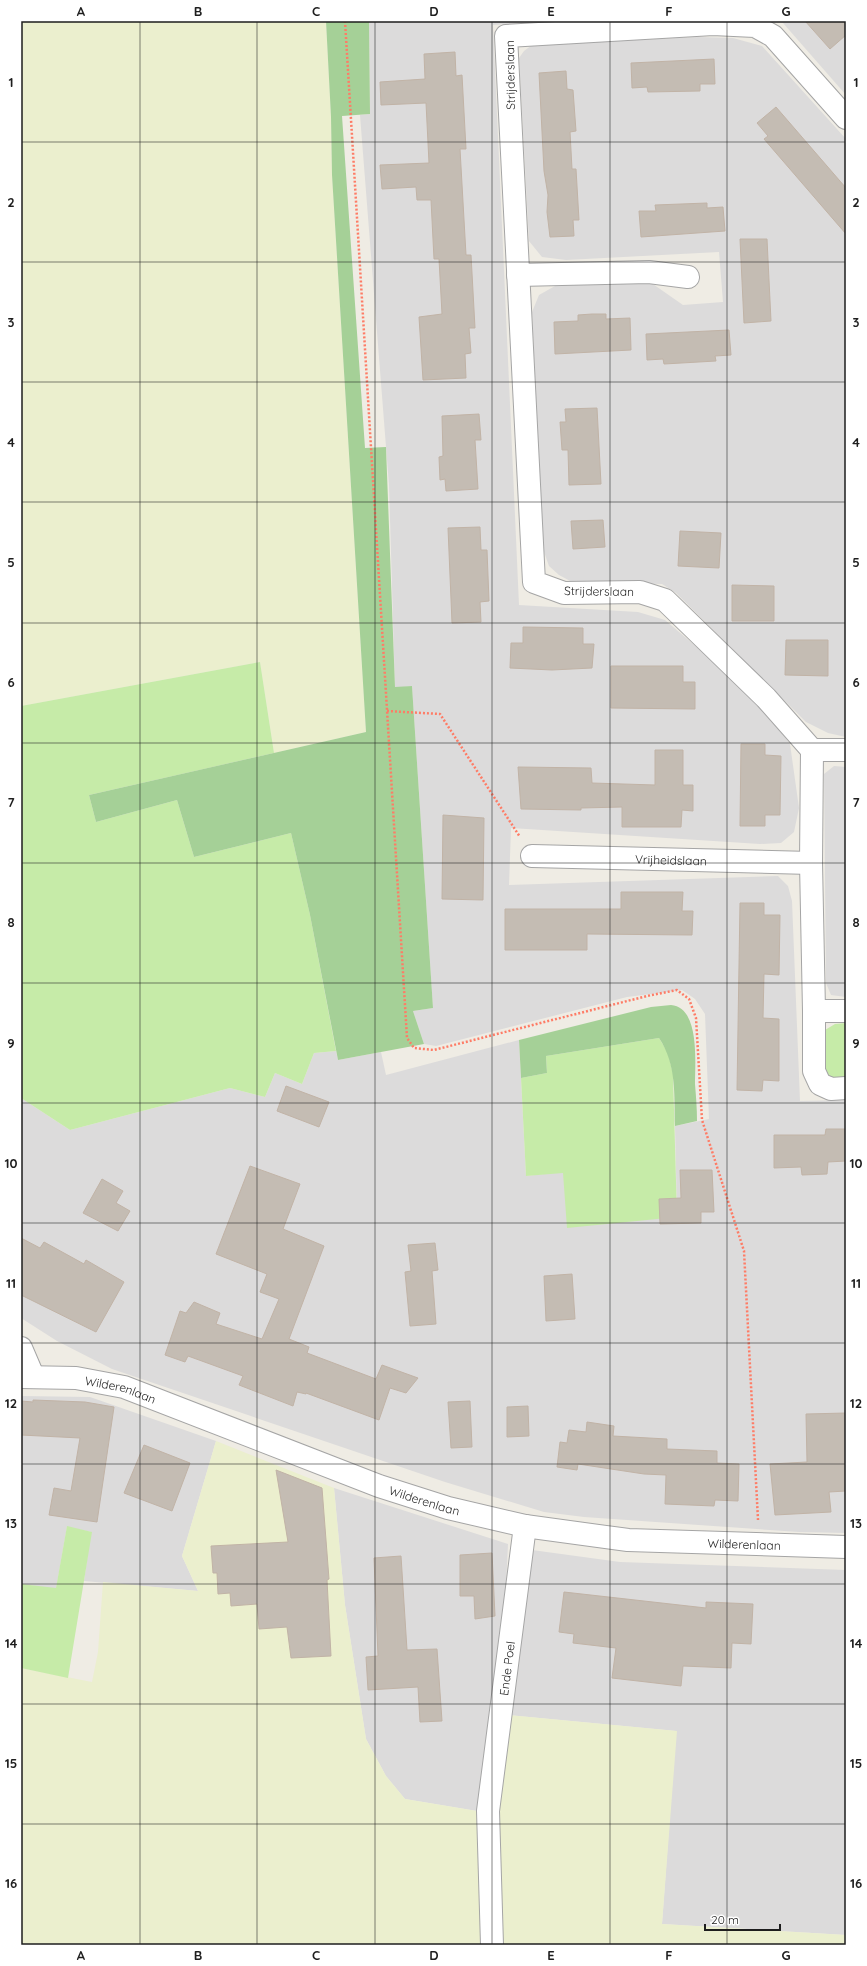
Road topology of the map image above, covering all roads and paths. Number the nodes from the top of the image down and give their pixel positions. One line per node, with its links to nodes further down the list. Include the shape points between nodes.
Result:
1 (344, 21): 5 (path)
2 (846, 118): 3 (street, Strijderslaan, via 772,36 755,26 713,24 506,36)
3 (518, 275): 4 (street, via 649,272); 6 (street, Strijderslaan, via 534,582 564,593 640,592 665,600 766,698)
4 (688, 277)
5 (388, 711): 8 (path, via 440,714); 16 (path, via 407,1038 414,1048 434,1050 677,990 689,998 696,1018 702,1120 744,1251 758,1513)
6 (812, 750): 7 (street); 9 (street)
7 (846, 750)
8 (532, 856): 9 (street, Vrijheidslaan)
9 (811, 863): 10 (street)
10 (814, 1011): 11 (street); 12 (street, via 814,1071 820,1084 830,1089)
11 (846, 1011)
12 (846, 1088)
13 (21, 1348): 14 (street)
14 (27, 1377): 15 (street, Wilderenlaan, via 76,1378 124,1387 379,1486 448,1508)
15 (525, 1526): 16 (street, Wilderenlaan, via 628,1540); 18 (street, Ende Poel, via 488,1811)
16 (756, 1544): 17 (street, Wilderenlaan)
17 (846, 1547)
18 (492, 1945)

